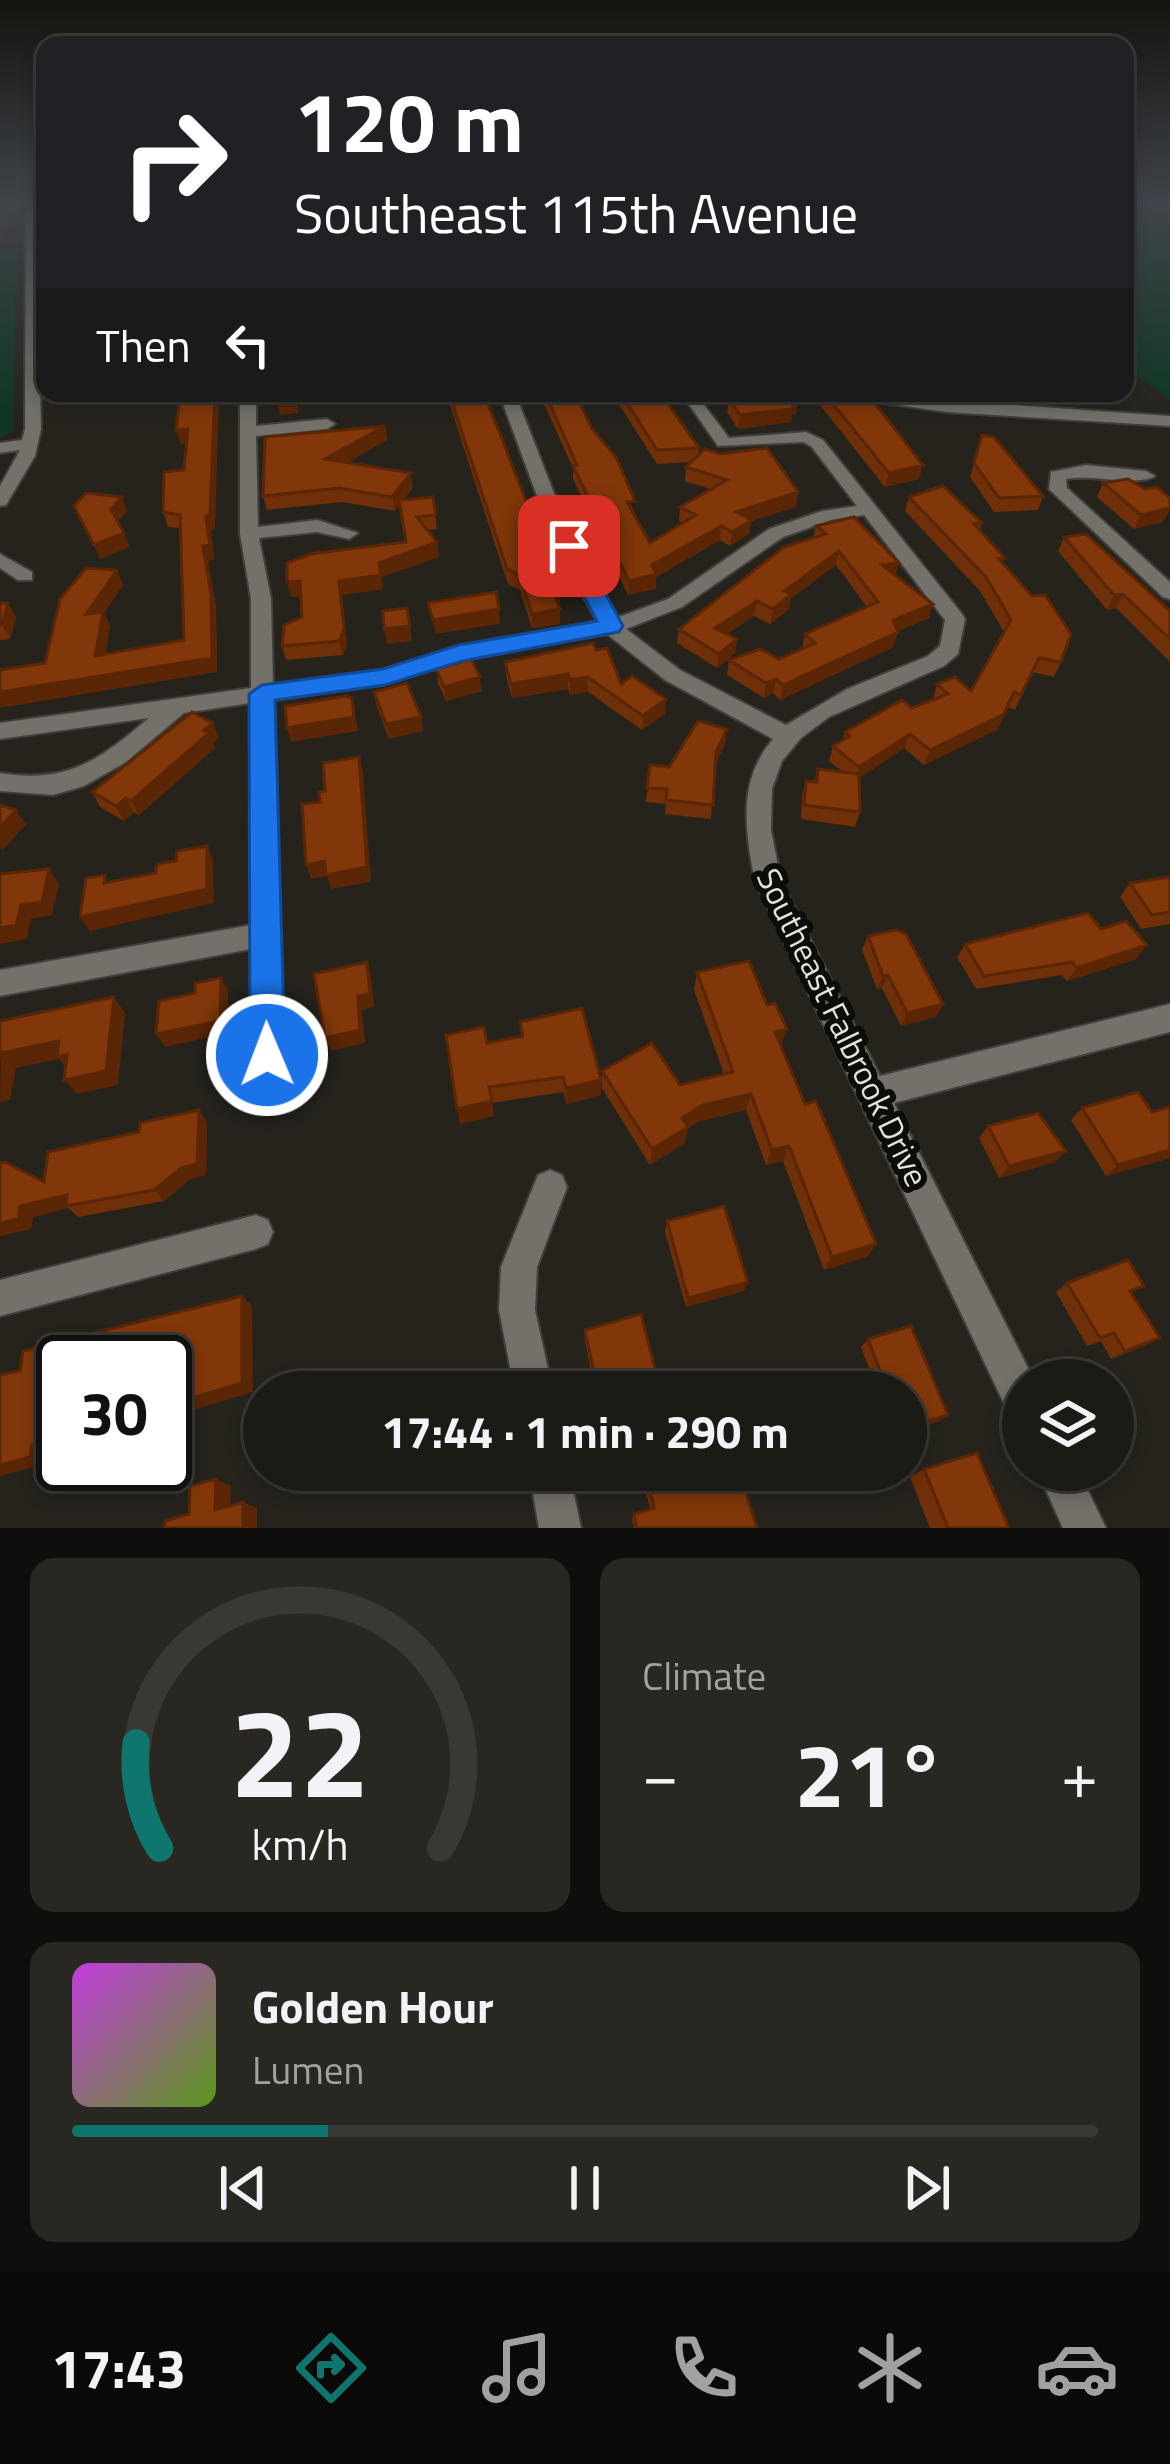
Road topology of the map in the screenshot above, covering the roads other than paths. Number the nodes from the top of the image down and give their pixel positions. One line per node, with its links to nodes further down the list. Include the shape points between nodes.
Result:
1 (37, 402): 9 (street)
2 (248, 402): 8 (street)
3 (511, 402): 19 (street, via 585,584)
4 (694, 402): 13 (street, via 724,443 806,436)
5 (912, 402): 6 (street)
6 (1170, 421)
7 (327, 424): 8 (street)
8 (247, 432): 15 (street)
9 (31, 444): 10 (street); 12 (street)
10 (0, 448)
11 (1146, 476): 18 (street, via 1057,476 1058,489)
12 (0, 501)
13 (871, 509): 19 (street, via 776,533 675,602); 23 (street, via 948,604 956,635 936,661 825,708)
14 (349, 533): 15 (street, via 317,526)
15 (249, 534): 20 (street, via 261,599)
16 (0, 560): 17 (street)
17 (25, 576)
18 (1170, 593)
19 (611, 626): 20 (street, via 459,653 385,677); 23 (street, via 666,670)
20 (262, 694): 21 (street); 25 (street)
21 (180, 704): 22 (street); 24 (street, via 87,778 31,790)
22 (0, 731)
23 (785, 735): 29 (street, Southeast Falbrook Drive, via 757,794 759,848)
24 (0, 782)
25 (266, 934): 26 (street); 28 (street)
26 (0, 983)
27 (1170, 1018): 29 (street)
28 (267, 1055)
29 (874, 1094): 33 (street, Southeast Falbrook Drive)
30 (550, 1187): 34 (street, via 519,1268)
31 (256, 1232): 32 (street)
32 (0, 1298)
33 (1003, 1359)
34 (530, 1371)
35 (553, 1491): 37 (street)
36 (1067, 1491): 38 (street)
37 (560, 1528)
38 (1085, 1528)

